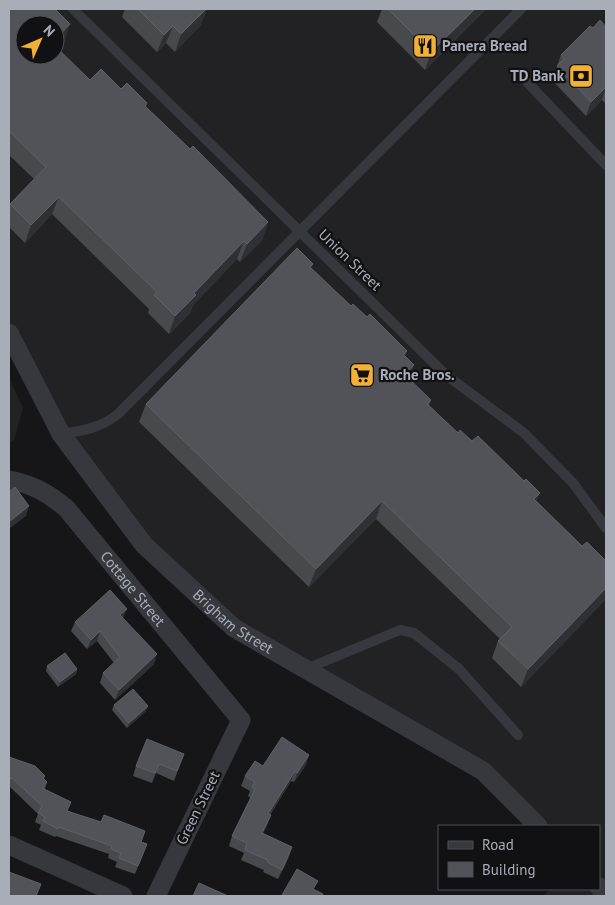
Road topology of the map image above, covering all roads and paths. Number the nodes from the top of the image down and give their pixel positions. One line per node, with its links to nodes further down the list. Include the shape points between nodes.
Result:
1 (73, 9): 5 (lane, Union Street)
2 (521, 9): 5 (lane)
3 (527, 82): 4 (lane)
4 (606, 165)
5 (300, 232): 7 (lane, via 114,418 94,428); 9 (lane, Union Street, via 446,375 524,433 573,483)
6 (9, 333): 7 (street, Brigham Street)
7 (61, 434): 10 (street, Brigham Street, via 144,545 234,628)
8 (9, 480): 11 (street, Cottage Street, via 44,491 66,508)
9 (606, 528)
10 (306, 669): 12 (lane, via 405,630 414,633 459,669); 13 (street, Brigham Street, via 483,771)
11 (241, 720): 16 (street, Green Street)
12 (518, 734)
13 (537, 825)
14 (9, 845): 15 (street)
15 (123, 896)
16 (156, 896)

